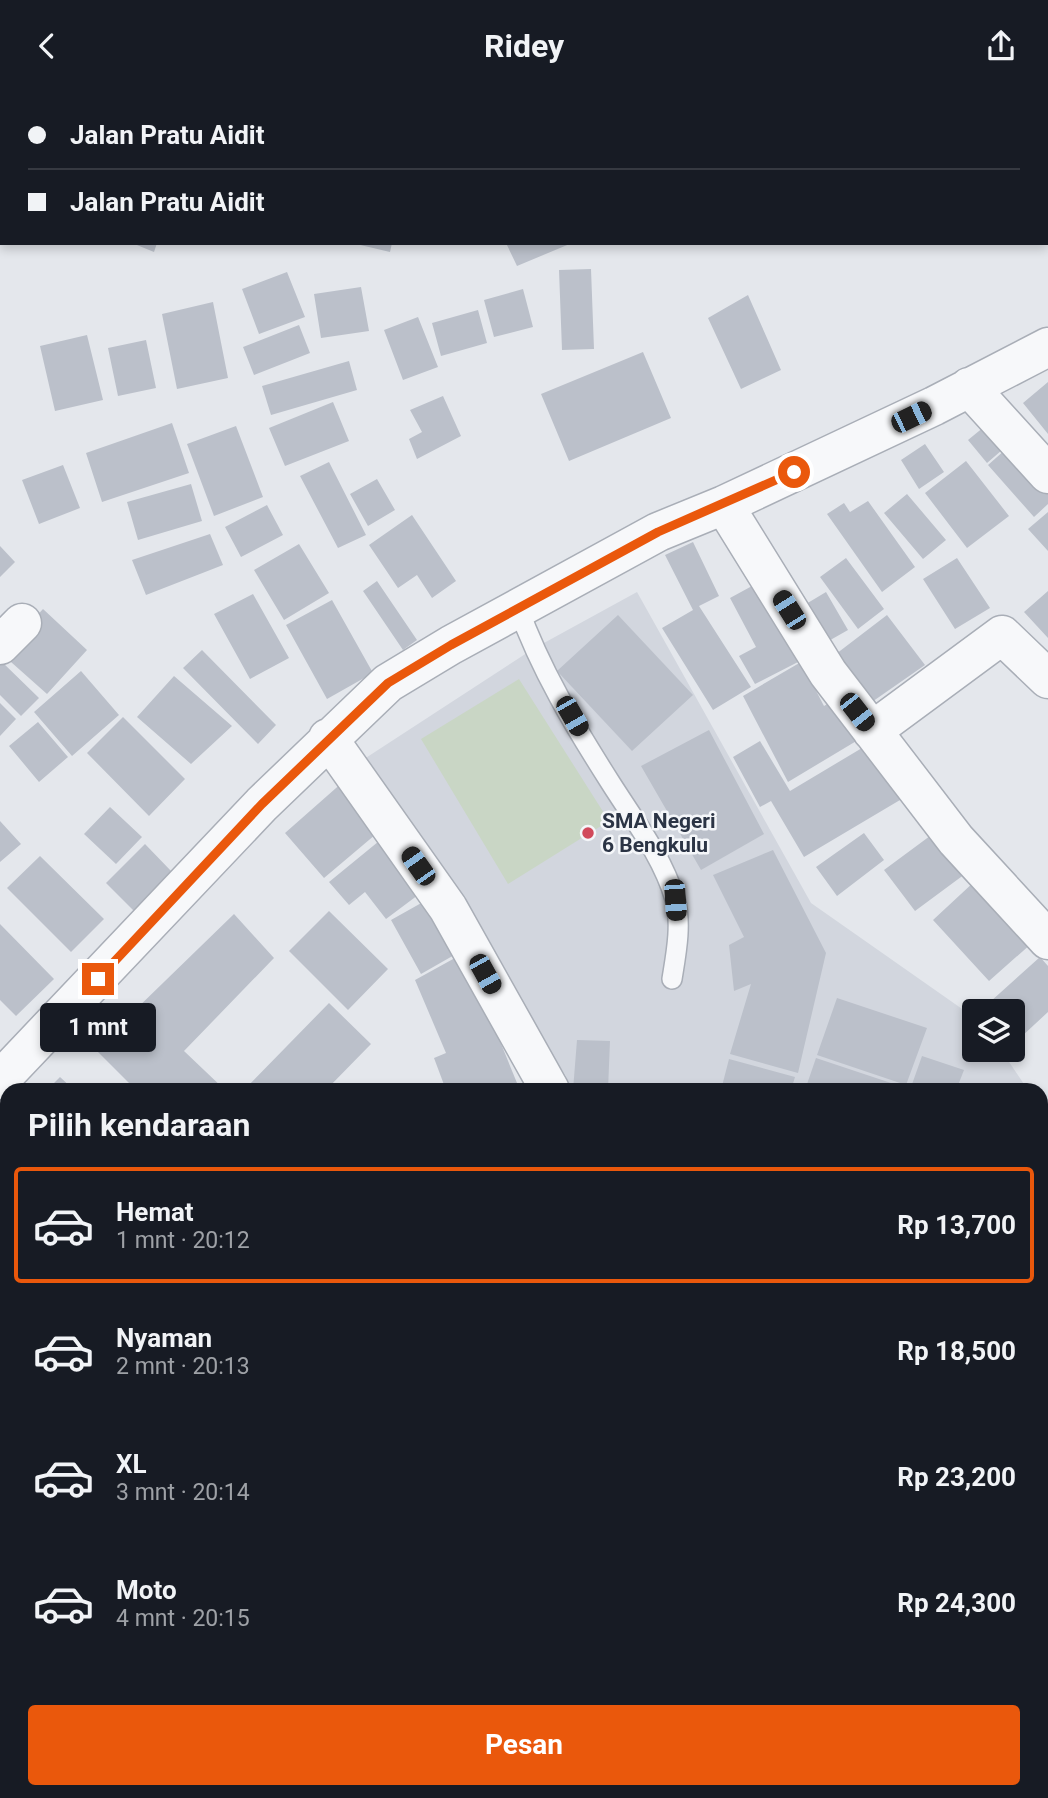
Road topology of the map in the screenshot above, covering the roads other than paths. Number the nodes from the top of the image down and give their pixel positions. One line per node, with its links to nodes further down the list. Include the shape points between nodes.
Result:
1 (1042, 359): 2 (street)
2 (970, 387): 3 (street); 4 (street)
3 (1048, 474)
4 (724, 505): 5 (street, via 658,532); 7 (street, via 828,673)
5 (518, 607): 8 (street, via 388,683); 10 (lane, via 533,649 610,783 643,829 675,900 678,944)
6 (1048, 679): 7 (street, via 1002,635)
7 (872, 731): 9 (street, via 956,840)
8 (328, 738): 11 (street); 12 (street, via 448,908)
9 (1048, 940)
10 (672, 979)
11 (0, 1080)
12 (546, 1083)

